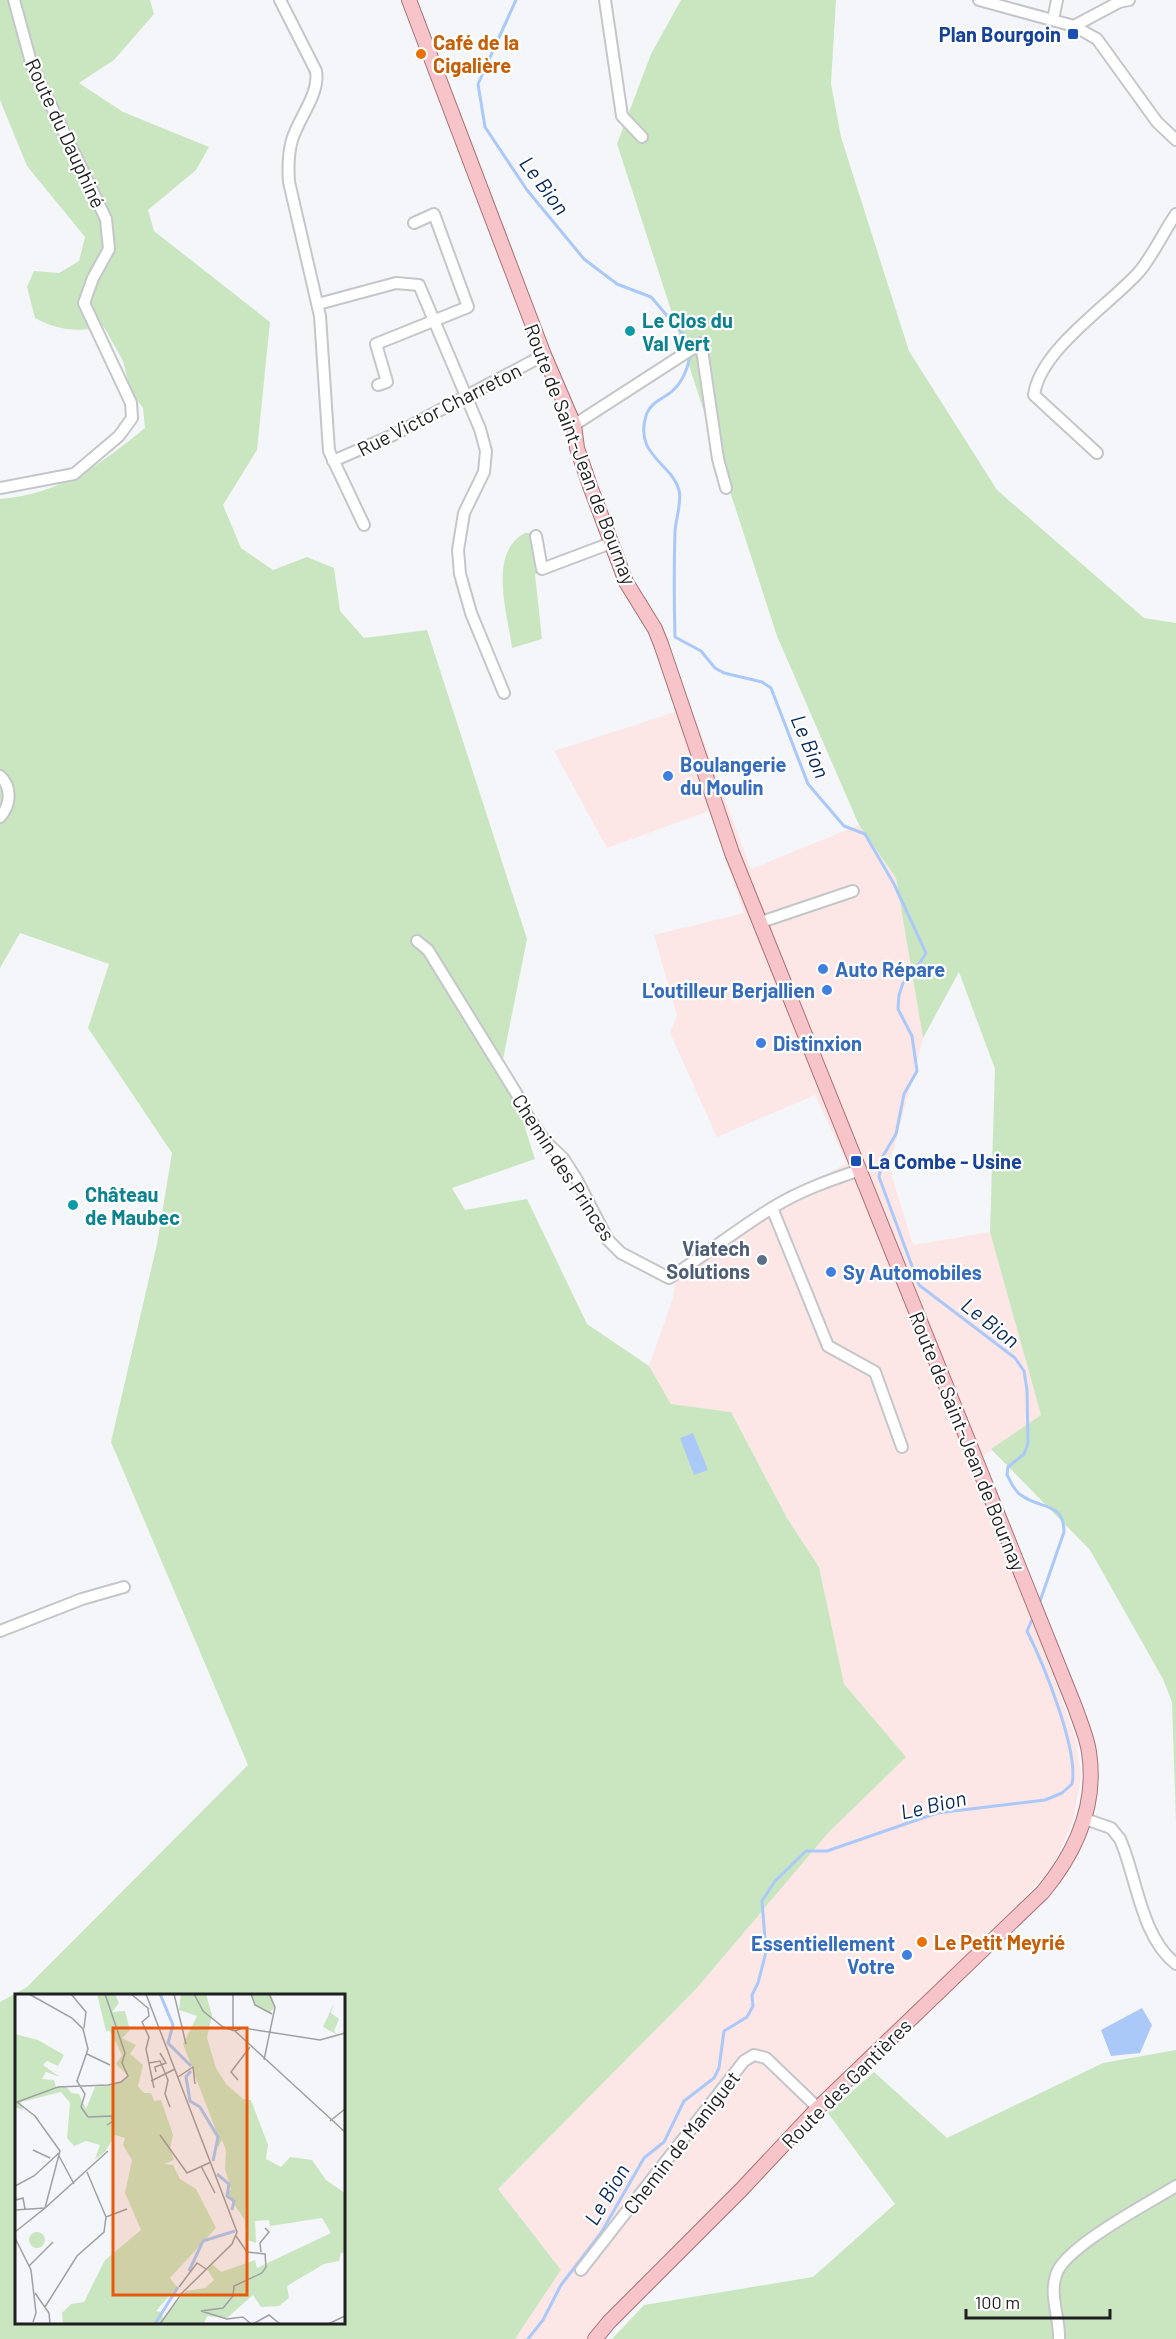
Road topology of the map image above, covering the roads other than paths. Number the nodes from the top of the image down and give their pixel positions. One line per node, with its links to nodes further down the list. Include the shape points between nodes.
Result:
1 (14, 0): 22 (street, Route du Dauphiné, via 32,66 106,219 109,249 84,303 131,403 132,418 119,436 74,474)
2 (280, 0): 14 (street, via 318,82 296,129 288,162 289,182)
3 (409, 0): 16 (main road, Route de Saint-Jean de Bournay)
4 (605, 0): 10 (street, via 622,116)
5 (979, 0): 8 (street)
6 (1057, 0): 8 (street)
7 (1130, 0): 9 (street)
8 (1053, 20): 9 (street)
9 (1074, 26): 11 (street, via 1097,39 1157,122)
10 (642, 137)
11 (1176, 140)
12 (1176, 214): 20 (street, via 1139,272 1047,363 1036,382 1034,396)
13 (414, 223): 15 (street, via 434,214 468,307)
14 (318, 304): 15 (street, via 396,284 419,285); 21 (street, via 328,451)
15 (434, 321): 17 (street, via 376,344 387,382); 18 (street)
16 (544, 355): 18 (street, Rue Victor Charreton); 19 (main road, Route de Saint-Jean de Bournay)
17 (378, 385)
18 (467, 396): 21 (street, Rue Victor Charreton); 27 (street, via 486,451 484,472 464,513 458,550 460,574 471,613)
19 (574, 425): 23 (street, via 701,343); 26 (main road, Route de Saint-Jean de Bournay, via 577,448)
20 (1097, 453)
21 (333, 461): 24 (street)
22 (0, 488)
23 (726, 488)
24 (364, 525)
25 (536, 536): 26 (street, via 542,569)
26 (611, 543): 31 (main road, Route de Saint-Jean de Bournay, via 626,582 655,629 732,853)
27 (504, 693)
28 (0, 776): 29 (street, via 9,790)
29 (0, 817)
30 (853, 891): 31 (street)
31 (761, 922): 33 (main road, Route de Saint-Jean de Bournay)
32 (417, 941): 34 (street, Chemin des Princes, via 428,950 527,1115 562,1158 608,1240 621,1254 669,1278)
33 (860, 1170): 34 (street, Chemin des Princes); 38 (main road, Route de Saint-Jean de Bournay)
34 (772, 1208): 35 (street, via 828,1346 875,1372)
35 (902, 1447)
36 (124, 1587): 37 (street)
37 (0, 1631)
38 (1075, 1707): 39 (main road, Route des Gantières, via 1089,1750 1091,1785)
39 (1085, 1820): 40 (street, via 1110,1828 1120,1839 1154,1940); 41 (main road, Route des Gantières, via 1063,1868 1043,1892)
40 (1176, 1964)
41 (818, 2108): 43 (street, Chemin de Maniguet, via 766,2058 754,2055 744,2061); 44 (main road, Route des Gantières)
42 (1176, 2186): 45 (street, via 1129,2213 1062,2262 1055,2276 1054,2295)
43 (581, 2270)
44 (595, 2339)
45 (1059, 2339)

